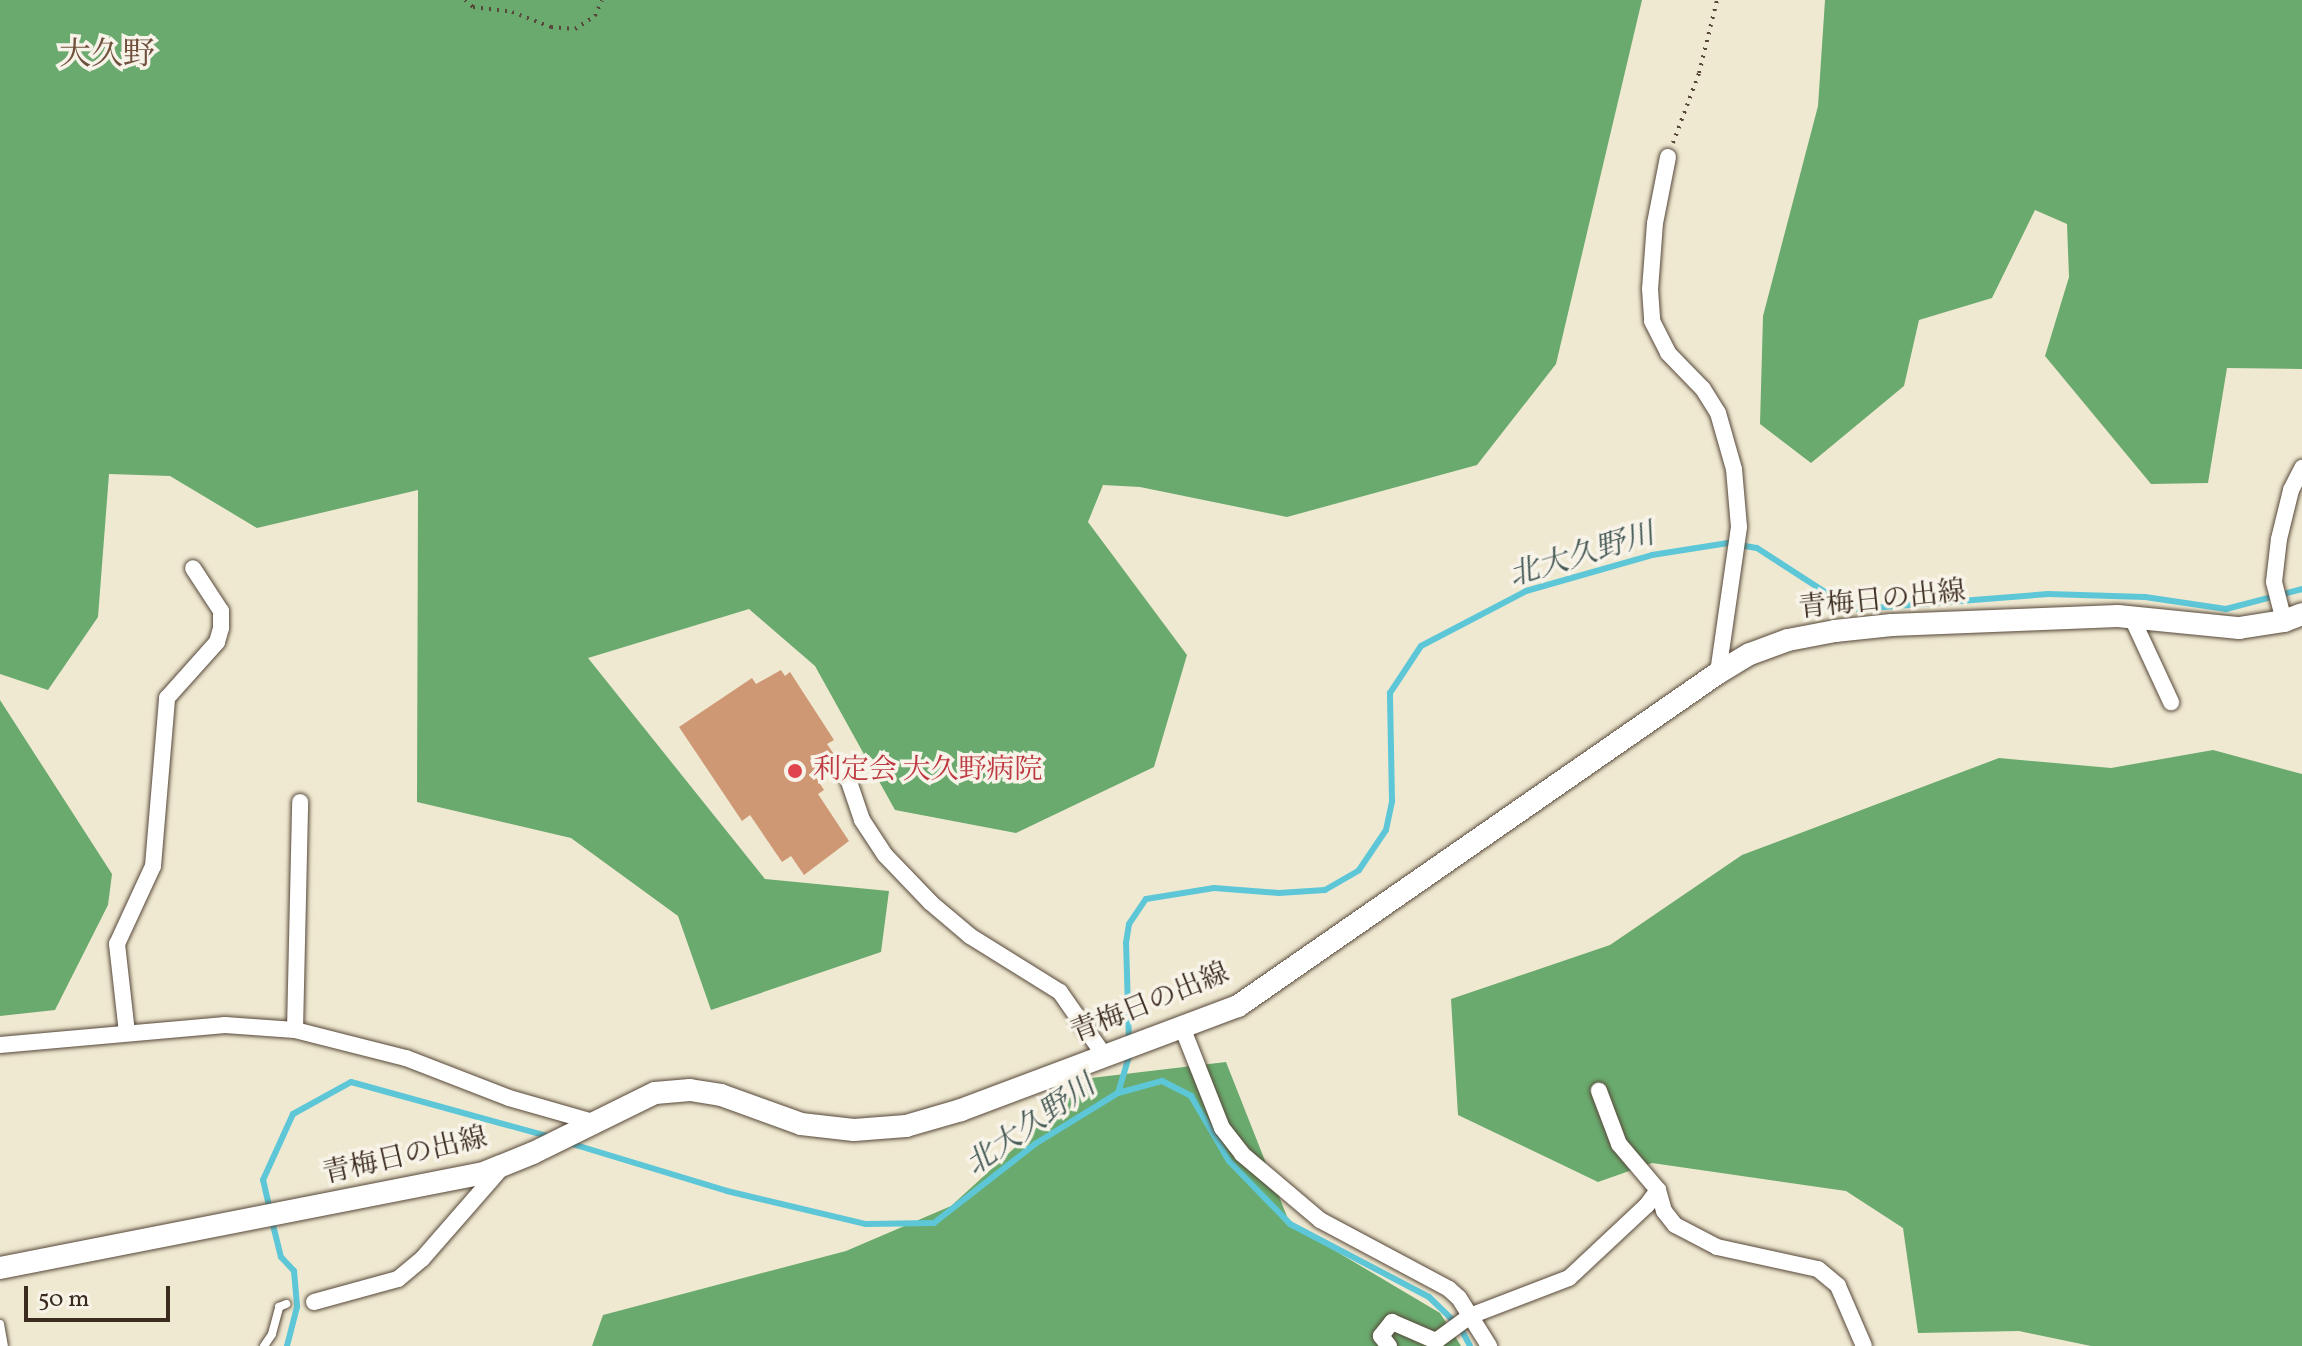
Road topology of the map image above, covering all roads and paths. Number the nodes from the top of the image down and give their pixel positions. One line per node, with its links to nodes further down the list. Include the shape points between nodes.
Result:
1 (465, 0): 2 (path, via 473,7 575,29 595,16)
2 (602, 0)
3 (1717, 0): 4 (path, via 1699,73)
4 (1668, 157): 9 (street, via 1655,223 1652,321 1668,353 1718,413 1734,469 1738,531)
5 (2302, 468): 7 (street, via 2291,490 2274,582)
6 (193, 568): 15 (street, via 221,611 221,628 217,642 167,698 153,866 117,944)
7 (2289, 614): 8 (main road, 青梅日の出線, via 2239,628)
8 (2132, 618): 9 (main road, 青梅日の出線, via 1835,631 1788,640); 10 (street)
9 (1718, 673): 13 (main road, 青梅日の出線, via 1238,1006)
10 (2171, 702)
11 (844, 767): 17 (street, via 862,820 885,855 970,936 1060,992)
12 (300, 802): 14 (street)
13 (1182, 1027): 17 (main road, 青梅日の出線); 25 (street, via 1222,1128 1262,1174 1331,1227 1449,1289)
14 (295, 1030): 15 (street, via 225,1025); 19 (street, via 406,1058)
15 (127, 1033): 16 (street)
16 (0, 1045)
17 (1112, 1052): 19 (main road, 青梅日の出線, via 906,1126 854,1130 801,1124 721,1095 690,1090 655,1093)
18 (1599, 1091): 21 (street, via 1619,1144)
19 (583, 1127): 20 (main road, 青梅日の出線)
20 (503, 1165): 22 (main road, 青梅日の出線, via 421,1189); 23 (street, via 422,1259 398,1279)
21 (1658, 1190): 25 (street, via 1569,1278); 31 (street, via 1675,1225 1717,1247 1818,1269 1838,1286)
22 (0, 1268)
23 (314, 1302)
24 (286, 1304): 28 (lane, via 279,1307)
25 (1470, 1316): 29 (street, via 1436,1341 1392,1322 1381,1336); 30 (street)
26 (0, 1324): 27 (lane)
27 (4, 1346)
28 (264, 1346)
29 (1389, 1346)
30 (1489, 1346)
31 (1864, 1346)

